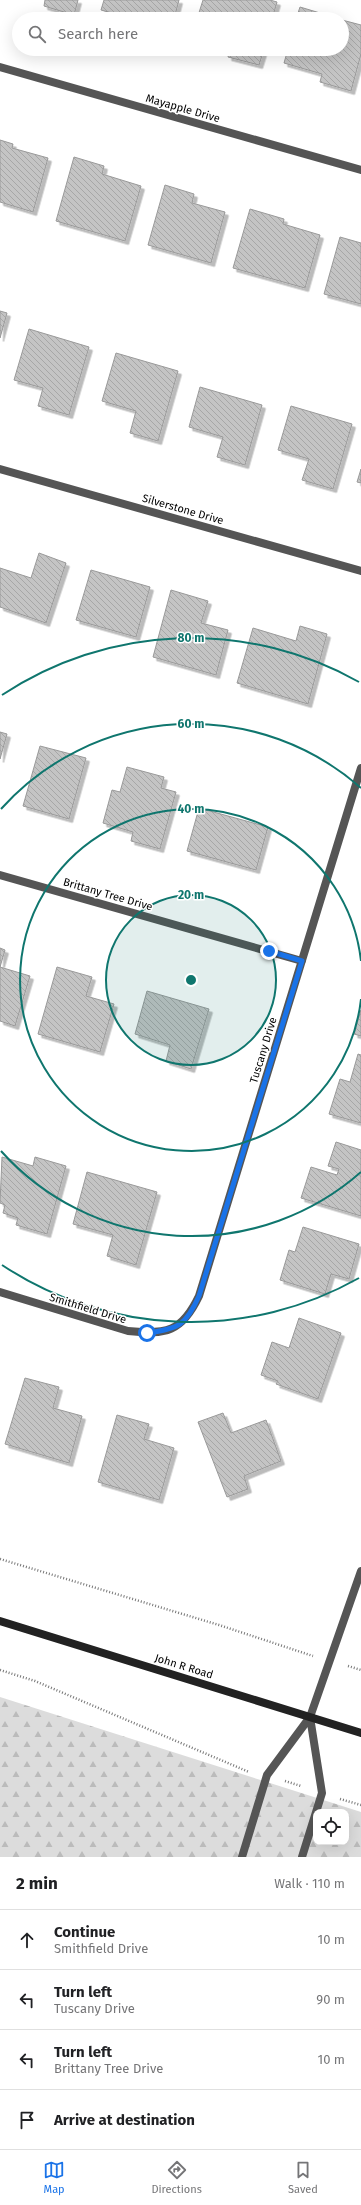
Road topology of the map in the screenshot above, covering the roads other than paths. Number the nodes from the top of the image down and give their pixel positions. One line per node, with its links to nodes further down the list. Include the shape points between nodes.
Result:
1 (0, 67): 2 (street, Mayapple Drive)
2 (361, 170)
3 (0, 468): 4 (street, Silverstone Drive)
4 (361, 571)
5 (361, 768): 7 (street, Tuscany Drive)
6 (0, 875): 7 (street, Brittany Tree Drive)
7 (302, 961): 9 (street, Tuscany Drive, via 199,1296 191,1313)
8 (0, 1292): 9 (street, Smithfield Drive, via 128,1331 147,1333)
9 (171, 1330)
10 (361, 1571): 12 (street)
11 (0, 1621): 12 (main road, John R Road)
12 (310, 1717): 13 (main road, John R Road); 14 (street, via 267,1775); 15 (street, via 322,1793)
13 (361, 1733)
14 (242, 1857)
15 (302, 1857)

